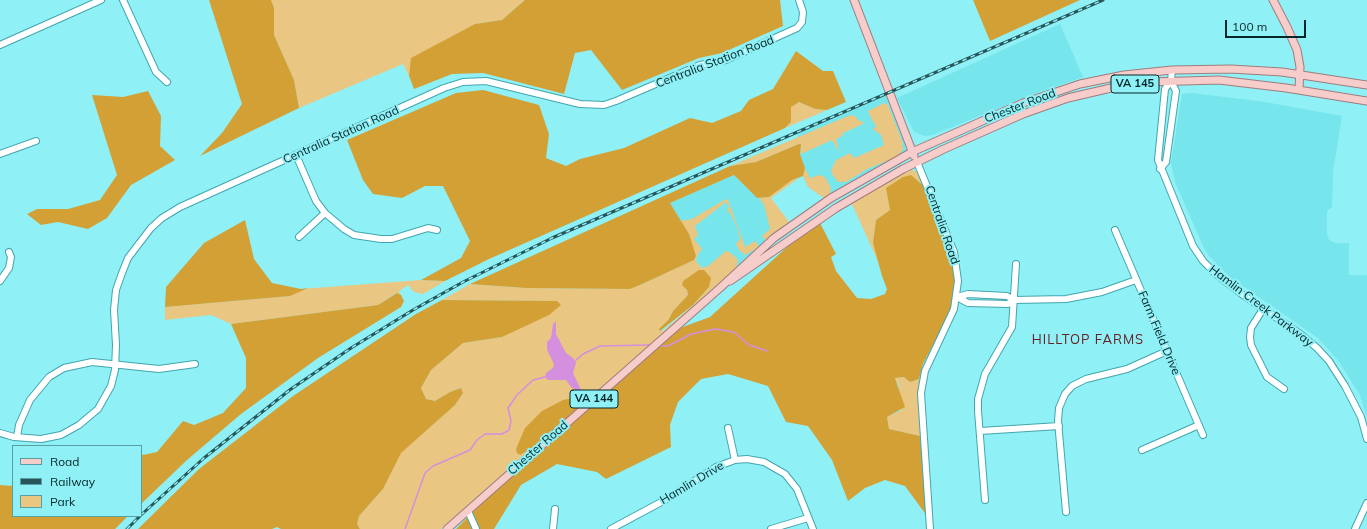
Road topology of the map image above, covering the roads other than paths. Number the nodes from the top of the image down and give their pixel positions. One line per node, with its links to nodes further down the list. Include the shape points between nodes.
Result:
1 (101, 0): 6 (street)
2 (124, 0): 10 (street, via 156,72)
3 (799, 0): 17 (street, Centralia Station Road, via 803,12 802,22 797,28 726,60 700,65 610,103 580,104 486,81 463,82 444,88)
4 (854, 0): 15 (main road, Centralia Road)
5 (1273, 0): 8 (main road, via 1295,43)
6 (0, 45)
7 (1172, 70): 8 (main road, Chester Road / VA 145, via 1231,68); 9 (street, Hamlin Creek Parkway); 15 (main road, Chester Road / VA 145, via 1092,81 1051,93 998,113)
8 (1300, 75): 11 (main road, Chester Road / VA 145); 12 (main road)
9 (1171, 81): 12 (main road, Chester Road / VA 145, via 1219,80); 18 (main road, Chester Road / VA 145, via 1111,88 1046,105); 19 (street, Hamlin Creek Parkway, via 1165,89 1158,160); 19 (street, Hamlin Creek Parkway, via 1176,91 1166,162)
10 (167, 82)
11 (1367, 85)
12 (1299, 90): 13 (main road, Chester Road / VA 145)
13 (1367, 101)
14 (36, 141): 16 (street)
15 (912, 152): 18 (main road, Centralia Road); 28 (main road, Chester Road / VA 144, via 857,182 794,223 755,254)
16 (0, 154)
17 (296, 155): 20 (street, via 316,201); 33 (street, Centralia Station Road, via 180,206 162,218 141,239 128,258 116,290)
18 (917, 162): 28 (main road, Chester Road / VA 144, via 863,190); 29 (street, Centralia Road, via 954,252 958,272)
19 (1160, 169): 31 (street, Hamlin Creek Parkway, via 1185,230 1203,261 1216,274)
20 (325, 213): 21 (street, via 344,229 366,238 392,238 424,229); 23 (street)
21 (437, 230)
22 (1115, 230): 26 (street, Farm Field Drive)
23 (299, 236)
24 (9, 252): 27 (street, via 12,257 9,268)
25 (1016, 264): 30 (street)
26 (1136, 280): 30 (street, via 1086,296); 32 (street, Farm Field Drive)
27 (0, 281)
28 (720, 288): 49 (main road, Chester Road / VA 144)
29 (957, 297): 30 (street, via 968,303 1008,304); 59 (street, Centralia Road, via 949,322 925,371 921,393)
30 (1014, 300): 39 (street, via 1013,322 1009,334 990,364 981,387 978,411)
31 (1263, 309): 35 (street, via 1251,328 1251,345 1267,377); 43 (street, Hamlin Creek Parkway, via 1308,340 1329,362 1354,402)
32 (1167, 351): 36 (street, Farm Field Drive); 37 (street, via 1127,369 1086,379 1072,386 1061,401)
33 (116, 364): 34 (street, via 159,369); 42 (street, Centralia Station Road, via 111,386 98,409 79,425 61,435 41,439); 42 (street, via 82,362 48,377 27,405)
34 (195, 364)
35 (1284, 389)
36 (1199, 425): 41 (street, Farm Field Drive); 44 (street)
37 (1059, 426): 39 (street); 50 (street)
38 (728, 428): 45 (street)
39 (980, 431): 46 (street)
40 (0, 433): 42 (street, Centralia Station Road)
41 (1203, 435)
42 (17, 437)
43 (1367, 439)
44 (1142, 450)
45 (735, 460): 51 (street, Hamlin Drive, via 756,460 780,470 797,489); 52 (street, Hamlin Drive, via 704,474)
46 (985, 500)
47 (1367, 503): 60 (street)
48 (555, 509): 55 (street)
49 (468, 510): 53 (main road, Chester Road / VA 144); 54 (street)
50 (1066, 512)
51 (808, 518): 57 (street); 58 (street, Hamlin Drive)
52 (624, 526): 56 (street, Hamlin Drive)
53 (447, 529)
54 (476, 529)
55 (553, 529)
56 (611, 529)
57 (771, 529)
58 (813, 529)
59 (930, 529)
60 (1355, 529)

